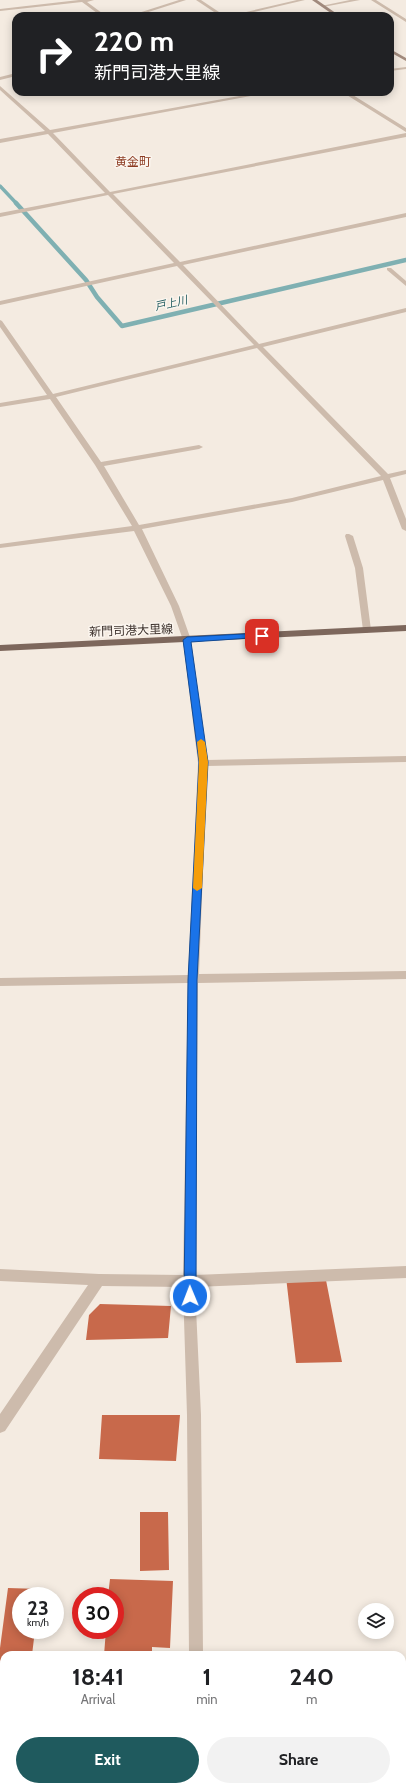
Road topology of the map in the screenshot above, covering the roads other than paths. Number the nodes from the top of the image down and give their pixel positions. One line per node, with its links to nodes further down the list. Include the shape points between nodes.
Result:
1 (92, 0): 8 (street)
2 (184, 0): 12 (street)
3 (198, 0): 13 (street)
4 (303, 0): 14 (street)
5 (314, 0): 9 (street)
6 (358, 0): 9 (street)
7 (373, 0): 16 (street)
8 (82, 1): 10 (street); 11 (street)
9 (323, 6): 15 (street)
10 (0, 10)
11 (98, 12)
12 (144, 12)
13 (217, 12)
14 (250, 12)
15 (332, 12)
16 (392, 12)
17 (394, 13): 18 (street)
18 (406, 21)
19 (394, 52): 20 (street)
20 (406, 60)
21 (406, 68): 22 (street)
22 (394, 70)
23 (12, 75): 24 (street)
24 (0, 79)
25 (0, 87): 29 (street)
26 (247, 96): 29 (street)
27 (351, 96): 28 (street)
28 (406, 130)
29 (49, 132): 31 (street); 32 (street)
30 (406, 135): 32 (street)
31 (0, 141)
32 (107, 193): 33 (street); 35 (street)
33 (0, 215)
34 (406, 215): 35 (street)
35 (178, 264): 38 (street); 41 (street)
36 (390, 269): 37 (street)
37 (406, 284)
38 (0, 303)
39 (406, 310): 41 (street)
40 (0, 322): 42 (street)
41 (258, 347): 42 (street); 47 (street)
42 (53, 396): 43 (street); 45 (street)
43 (0, 405)
44 (199, 447): 45 (street)
45 (99, 465): 48 (street)
46 (406, 472): 47 (street)
47 (385, 476): 48 (street, via 292,500); 49 (street)
48 (137, 528): 51 (street); 54 (street, via 175,606)
49 (406, 529)
50 (349, 536): 53 (street, via 359,568)
51 (0, 546)
52 (406, 628): 53 (main road, 新門司港大里線)
53 (367, 630): 54 (main road, 新門司港大里線)
54 (187, 640): 55 (main road, 新門司港大里線); 57 (street)
55 (0, 648)
56 (406, 759): 57 (street)
57 (204, 762): 59 (street)
58 (406, 975): 59 (street)
59 (193, 980): 60 (street); 64 (street)
60 (0, 982)
61 (406, 1272): 64 (street)
62 (0, 1275): 63 (street)
63 (99, 1280): 64 (street); 65 (street)
64 (190, 1280): 66 (street)
65 (0, 1426)
66 (196, 1651)

